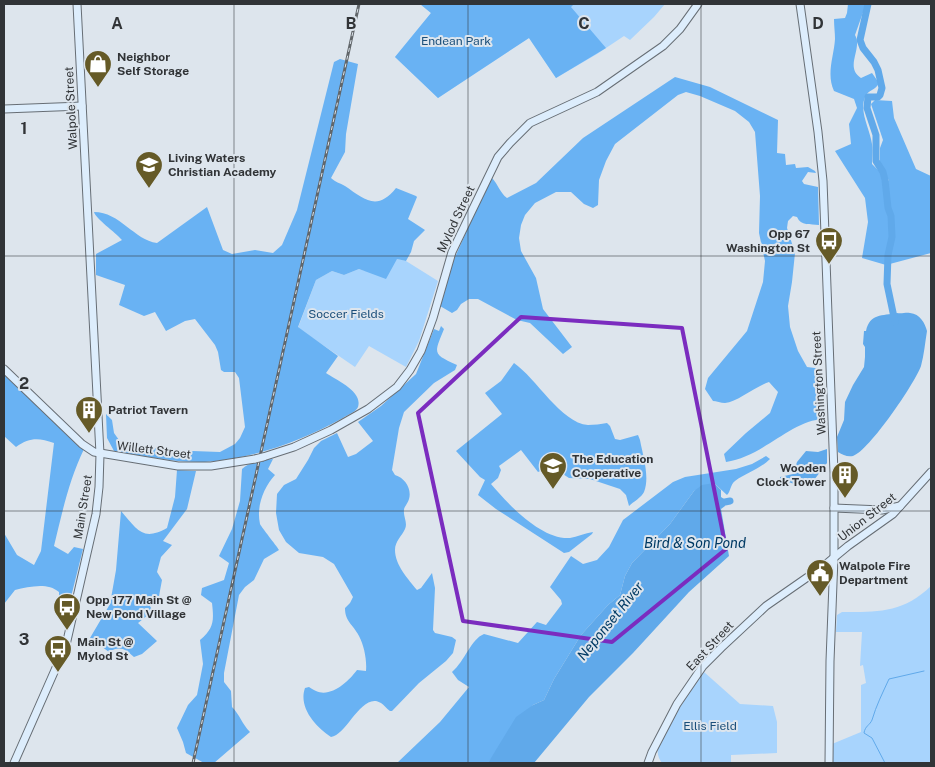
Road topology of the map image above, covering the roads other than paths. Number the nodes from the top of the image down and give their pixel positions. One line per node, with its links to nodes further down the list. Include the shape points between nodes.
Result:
1 (77, 4): 4 (main road, Walpole Street)
2 (698, 4): 9 (main road, Mylod Street, bridge, via 680,30 663,46 597,92 530,123 498,158 452,252 421,351 397,386 368,409 308,442)
3 (800, 4): 12 (main road, Washington Street, via 823,180)
4 (82, 106): 5 (main road); 6 (main road, Walpole Street)
5 (4, 109)
6 (88, 210): 8 (main road, Main Street)
7 (4, 369): 8 (main road, via 82,444)
8 (100, 454): 9 (main road, Willett Street, via 178,466); 16 (main road, Main Street, via 96,514 66,645)
9 (235, 463)
10 (931, 473): 11 (main road, Union Street)
11 (901, 506): 12 (main road, via 882,510); 13 (main road, Union Street)
12 (834, 508): 13 (main road, Washington Street)
13 (834, 557): 14 (main road, East Street); 15 (main road, Washington Street)
14 (818, 570): 15 (main road); 17 (main road, East Street, via 766,606 703,666 673,712)
15 (834, 572): 18 (main road, Washington Street)
16 (14, 763)
17 (648, 763)
18 (830, 763)

